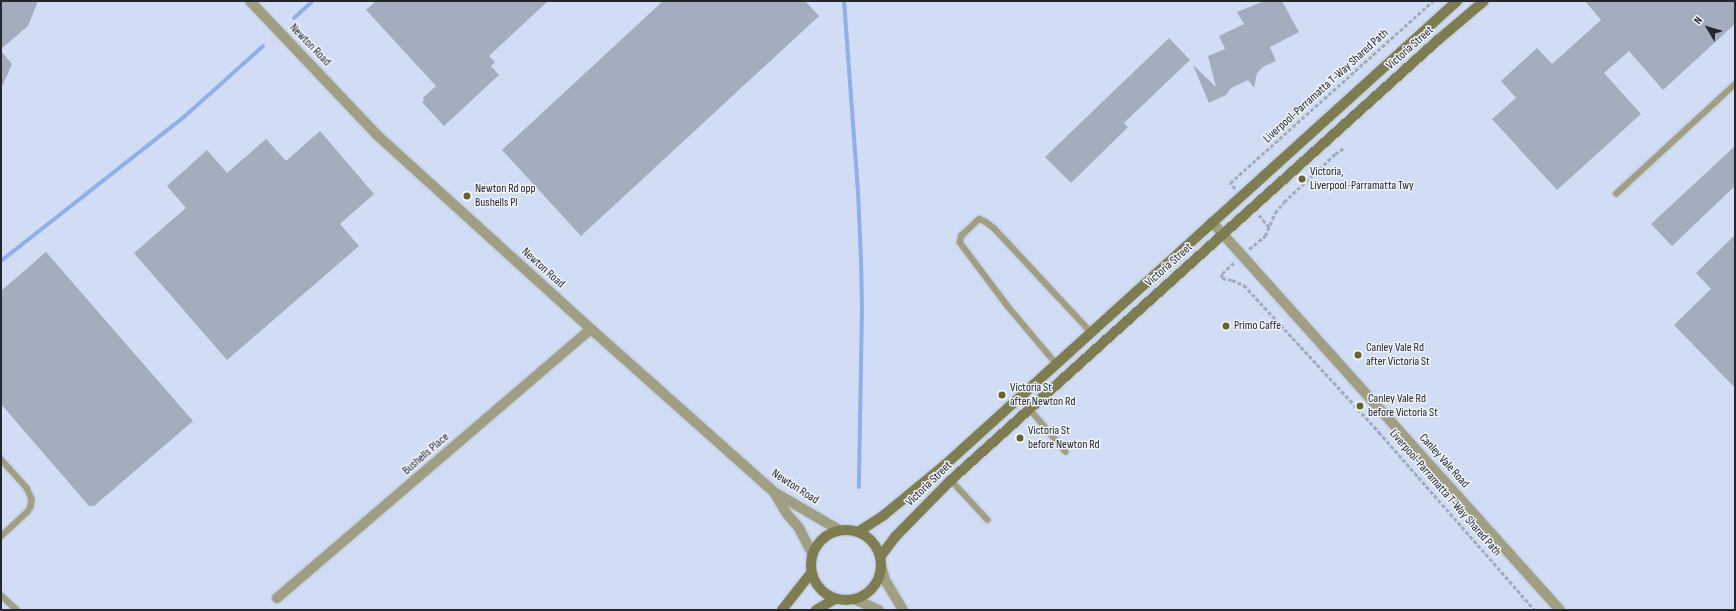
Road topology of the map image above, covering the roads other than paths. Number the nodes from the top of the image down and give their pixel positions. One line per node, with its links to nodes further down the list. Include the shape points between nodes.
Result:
1 (250, 1): 8 (street, Newton Road, via 377,134)
2 (1457, 1): 6 (main road, Victoria Street)
3 (1484, 1): 7 (main road, Victoria Street)
4 (1735, 84): 5 (lane)
5 (1616, 194)
6 (1212, 222): 7 (street, Canley Vale Road); 9 (main road, Victoria Street)
7 (1222, 234): 11 (main road, Victoria Street); 32 (street, Canley Vale Road)
8 (591, 329): 15 (street, Newton Road); 24 (street, Bushells Place)
9 (1091, 332): 10 (main road, Victoria Street); 10 (lane, via 994,228 979,219 961,236 960,243 1008,308)
10 (1056, 364): 18 (main road, Victoria Street, via 913,492)
11 (1029, 408): 12 (lane); 14 (main road, Victoria Street)
12 (1066, 452)
13 (1, 459): 19 (lane, via 27,488 32,499 28,512)
14 (951, 480): 16 (lane); 21 (main road, Victoria Street, via 896,536)
15 (774, 492): 17 (street, Newton Road); 20 (street, via 799,528)
16 (988, 520)
17 (839, 530): 18 (main road); 20 (main road, via 823,538)
18 (858, 532): 21 (main road, via 868,537 876,546)
19 (1, 537)
20 (812, 554): 22 (main road)
21 (881, 561): 26 (main road, via 876,583 871,590); 31 (street, via 885,580)
22 (811, 573): 25 (main road, via 824,593); 28 (main road)
23 (1, 595): 27 (lane)
24 (277, 598)
25 (835, 599): 26 (main road); 29 (main road)
26 (854, 599): 30 (street)
27 (17, 610)
28 (782, 610)
29 (816, 610)
30 (879, 610)
31 (903, 610)
32 (1560, 610)

